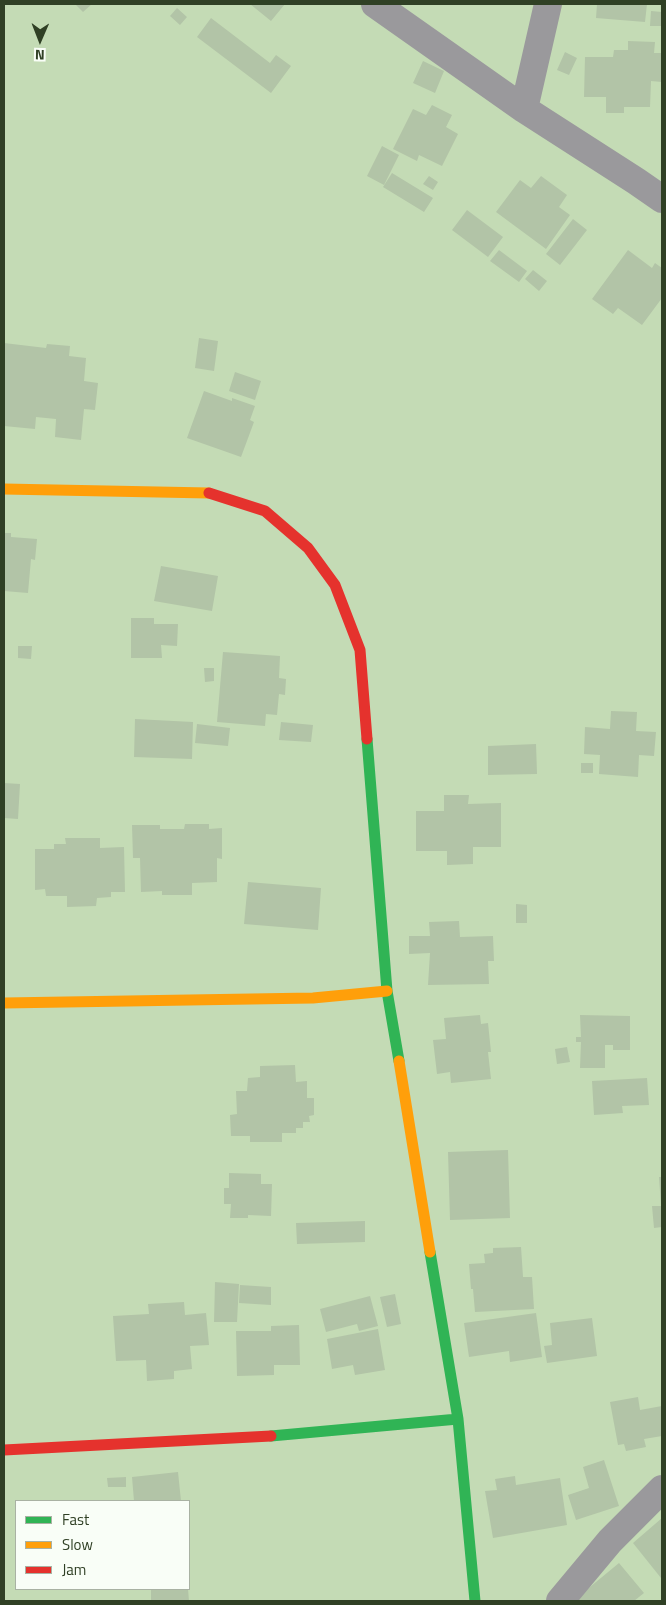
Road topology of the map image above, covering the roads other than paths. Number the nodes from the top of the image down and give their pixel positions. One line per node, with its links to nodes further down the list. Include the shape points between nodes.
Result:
1 (375, 4): 3 (street)
2 (548, 4): 3 (street)
3 (524, 109): 4 (street)
4 (662, 199)
5 (4, 489): 6 (street, via 206,492 265,511 308,548 335,586 360,650)
6 (387, 991): 7 (street, via 313,998); 8 (street)
7 (4, 1003)
8 (458, 1419): 9 (street, via 285,1436); 11 (street)
9 (4, 1450)
10 (662, 1489): 12 (street, via 610,1541)
11 (475, 1601)
12 (560, 1601)

